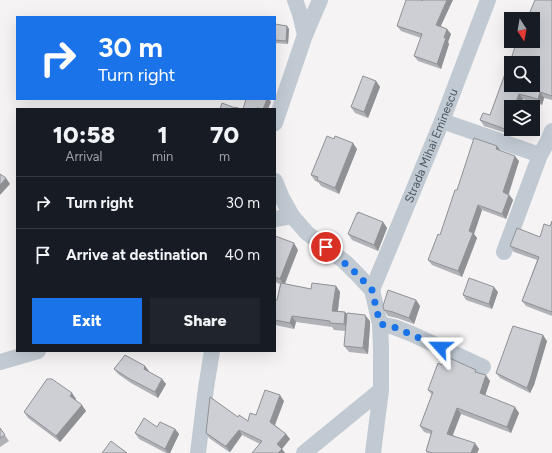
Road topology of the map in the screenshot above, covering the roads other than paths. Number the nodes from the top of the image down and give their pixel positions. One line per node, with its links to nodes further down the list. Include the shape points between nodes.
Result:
1 (294, 0): 4 (street)
2 (320, 0): 4 (street)
3 (488, 0): 6 (street, Strada Mihai Eminescu)
4 (305, 35): 5 (street)
5 (276, 120)
6 (442, 122): 8 (street); 13 (street, Strada Mihai Eminescu)
7 (552, 131): 8 (street)
8 (540, 155): 12 (street)
9 (276, 183): 10 (street)
10 (292, 216): 11 (street); 13 (street, via 307,233 345,262)
11 (276, 219)
12 (504, 252)
13 (372, 290): 14 (street)
14 (380, 324): 18 (street, via 412,334); 19 (street)
15 (35, 352): 17 (street)
16 (212, 352): 20 (street)
17 (0, 362)
18 (483, 366)
19 (381, 390): 21 (street); 22 (street)
20 (198, 453)
21 (304, 453)
22 (373, 453)

